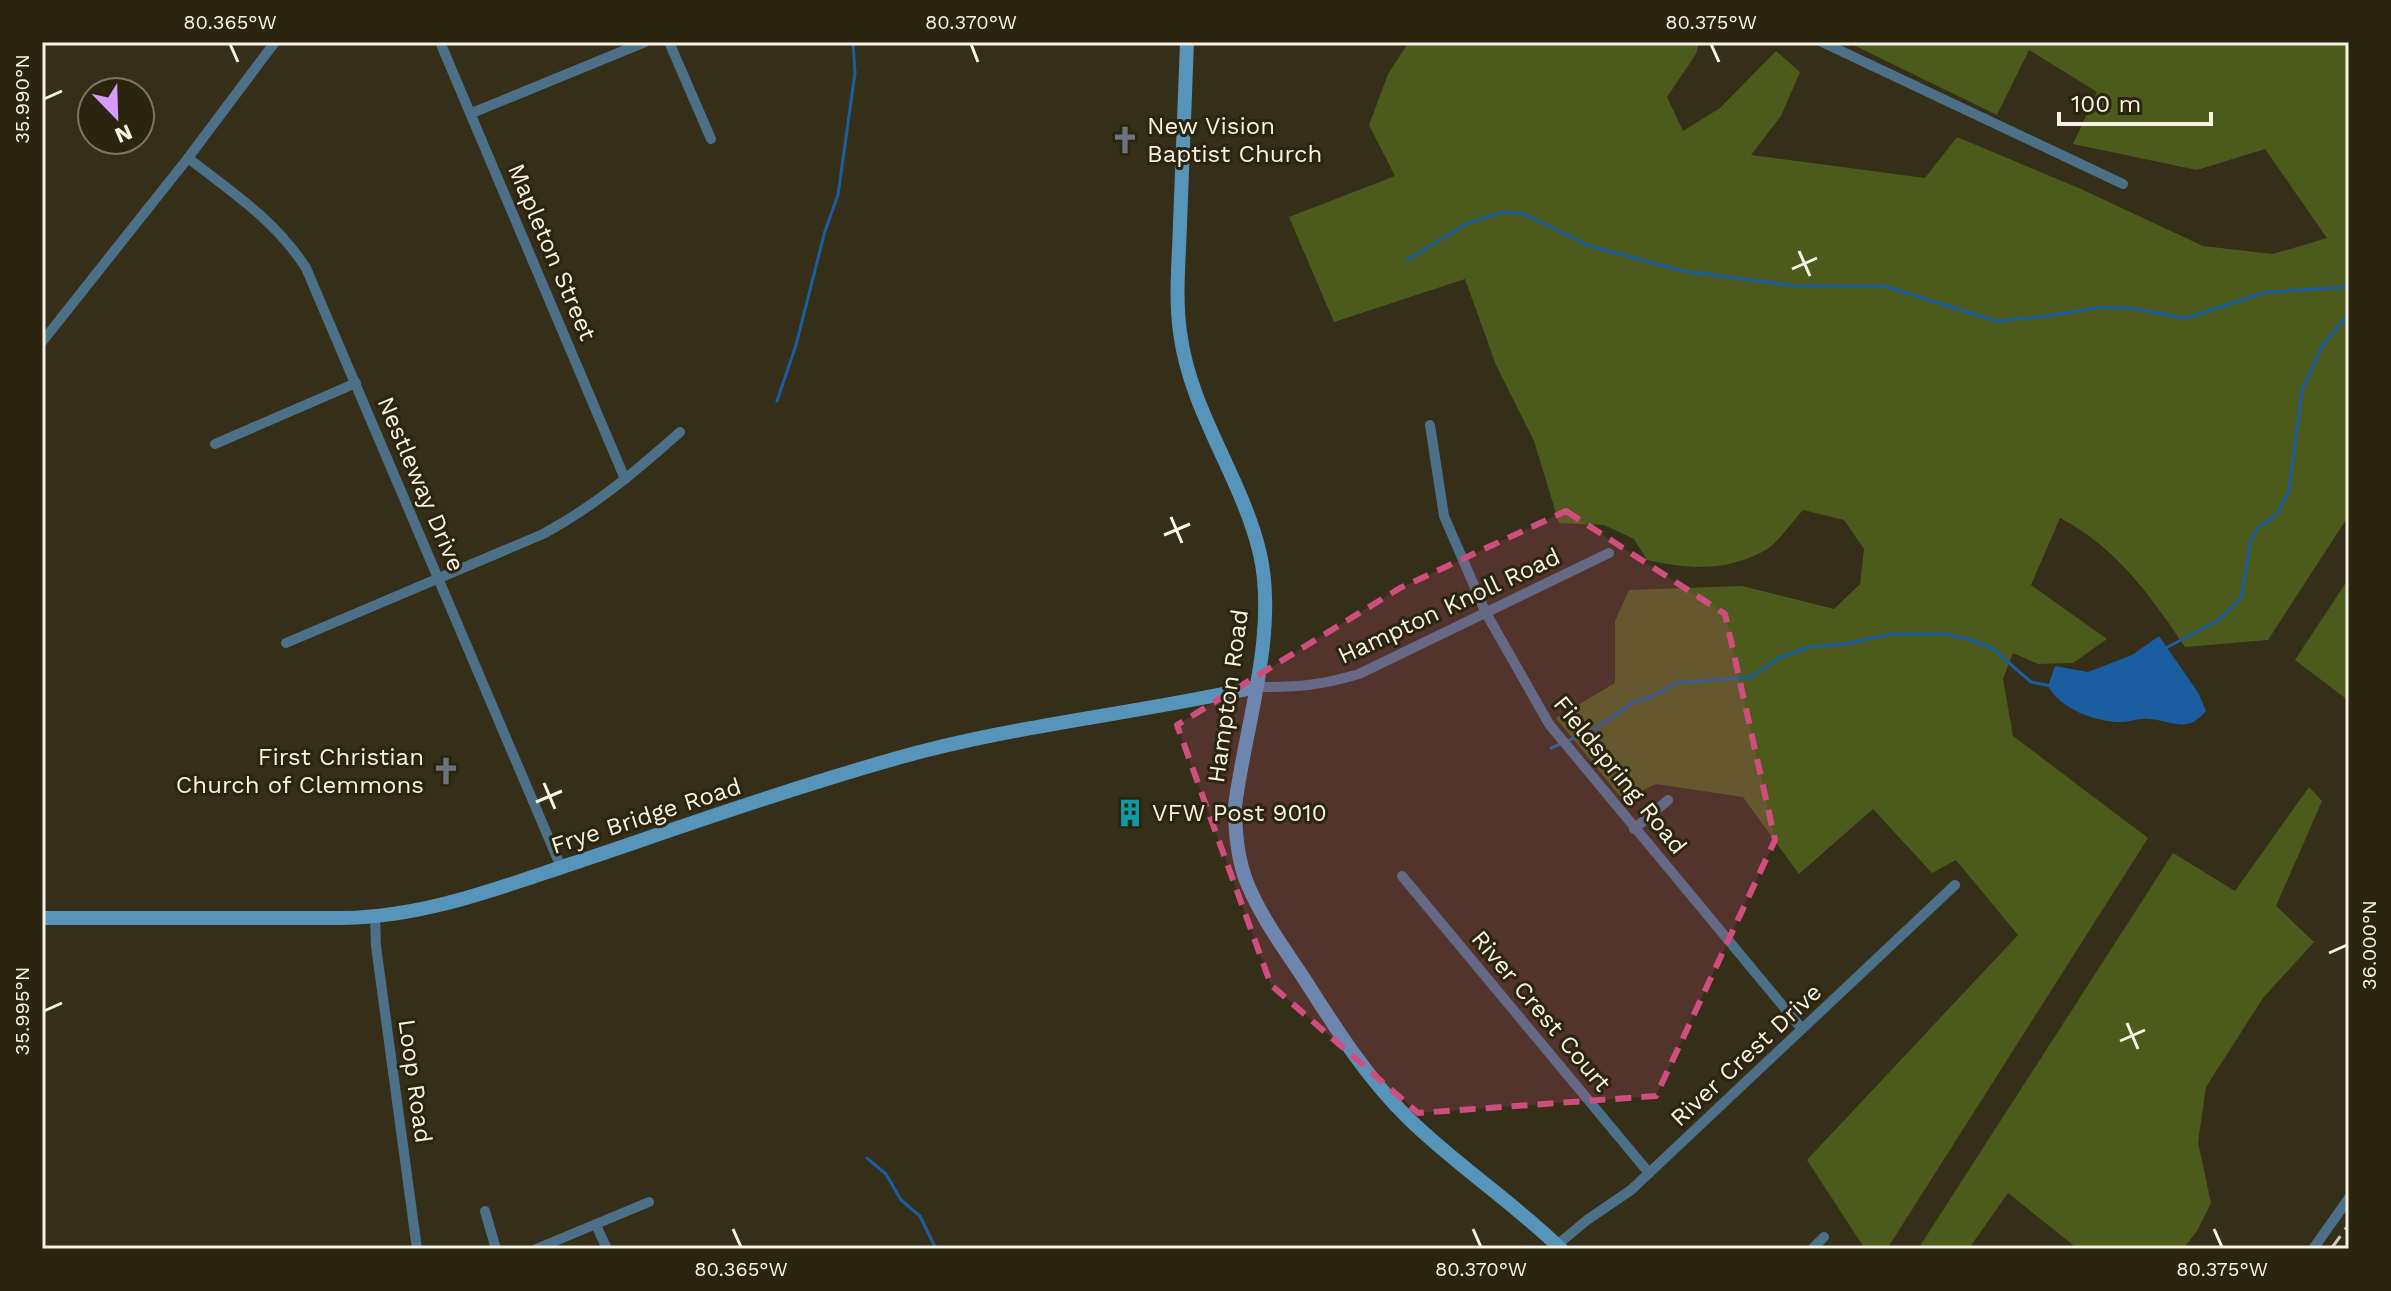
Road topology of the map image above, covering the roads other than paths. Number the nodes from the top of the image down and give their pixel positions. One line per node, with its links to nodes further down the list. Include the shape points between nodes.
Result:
1 (275, 42): 9 (street)
2 (440, 42): 7 (street, Mapleton Street)
3 (645, 42): 7 (street)
4 (669, 42): 8 (street)
5 (1187, 42): 21 (main road, Hampton Road, via 1180,333 1195,395 1260,555 1265,587)
6 (1822, 42): 10 (street)
7 (472, 113): 16 (street, Mapleton Street)
8 (711, 139)
9 (188, 158): 11 (street); 12 (street, Nestleway Drive, via 260,212 295,250)
10 (2123, 184)
11 (42, 342)
12 (356, 383): 15 (street); 18 (street, Nestleway Drive)
13 (1430, 425): 19 (street, Fieldspring Road, via 1444,516)
14 (680, 432): 16 (street)
15 (215, 444)
16 (625, 479): 18 (street, via 598,502 543,534)
17 (1609, 553): 19 (street, Hampton Knoll Road)
18 (439, 577): 20 (street); 24 (street, Nestleway Drive)
19 (1486, 613): 21 (street, Hampton Knoll Road, via 1359,674 1321,685); 23 (street, Fieldspring Road, via 1549,724)
20 (286, 643)
21 (1256, 687): 24 (main road, Frye Bridge Road, via 896,758); 36 (main road, Hampton Road, via 1238,777 1235,828 1242,867 1265,918 1381,1089 1419,1129)
22 (1668, 800): 23 (street)
23 (1634, 829): 29 (street, Fieldspring Road)
24 (561, 867): 27 (main road, Frye Bridge Road, via 444,905)
25 (1402, 876): 30 (street, River Crest Court)
26 (1955, 885): 29 (street, River Crest Drive)
27 (375, 917): 28 (main road, Frye Bridge Road); 37 (street, Loop Road)
28 (42, 918)
29 (1802, 1029): 30 (street, River Crest Drive)
30 (1649, 1173): 36 (street, River Crest Drive)
31 (2349, 1198): 42 (street)
32 (649, 1202): 34 (street)
33 (485, 1211): 38 (street)
34 (596, 1225): 39 (street); 40 (street)
35 (1824, 1237): 41 (street)
36 (1559, 1247)
37 (417, 1249)
38 (496, 1249)
39 (536, 1249)
40 (607, 1249)
41 (1812, 1249)
42 (2313, 1249)

